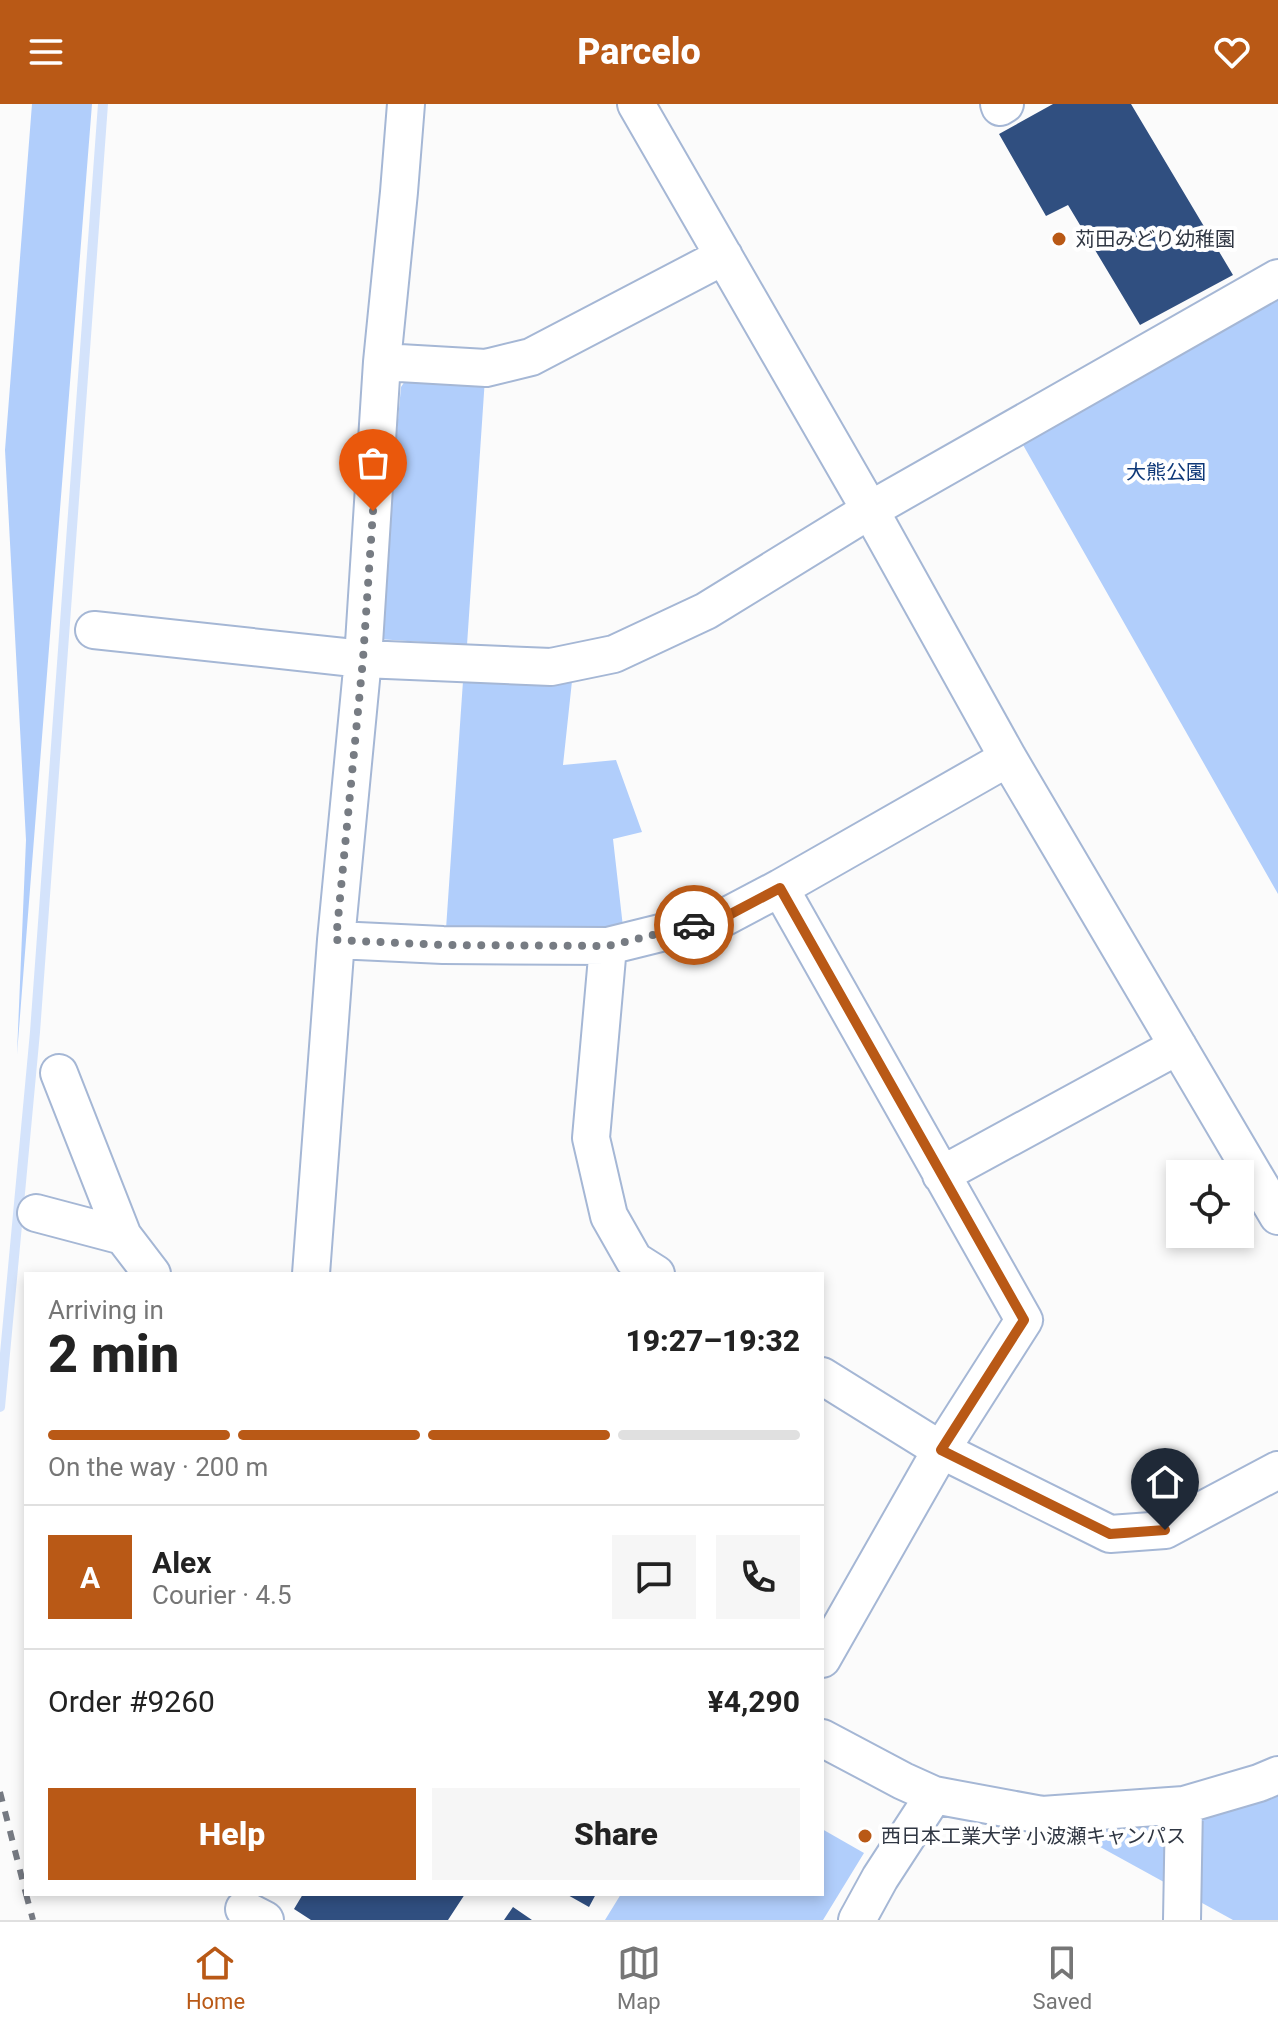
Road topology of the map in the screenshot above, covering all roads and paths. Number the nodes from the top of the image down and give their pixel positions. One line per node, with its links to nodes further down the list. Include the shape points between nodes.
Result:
1 (406, 104): 7 (street)
2 (636, 104): 5 (street)
3 (999, 104): 4 (street)
4 (1005, 104)
5 (724, 256): 7 (street, via 531,357 486,368); 8 (street)
6 (1278, 278): 8 (street)
7 (382, 362): 10 (street)
8 (870, 510): 10 (street, via 706,611 614,654 551,667); 11 (street)
9 (94, 630): 10 (street)
10 (363, 659): 13 (street)
11 (1008, 758): 12 (street); 15 (street)
12 (780, 888): 14 (street, via 725,917); 17 (street)
13 (336, 940): 14 (street); 22 (street)
14 (608, 946): 23 (street, via 591,1138 609,1216 634,1260)
15 (1178, 1046): 17 (street); 19 (street)
16 (59, 1073): 20 (street)
17 (941, 1175): 25 (street, via 1024,1320)
18 (36, 1213): 20 (street)
19 (1278, 1216)
20 (123, 1236): 21 (street)
21 (150, 1272)
22 (311, 1272)
23 (653, 1272)
24 (824, 1377): 25 (street)
25 (941, 1450): 26 (street, via 1110,1534 1165,1530); 27 (street)
26 (1278, 1470)
27 (824, 1655)
28 (824, 1739): 30 (street)
29 (1278, 1775): 31 (street)
30 (934, 1795): 31 (street, via 1042,1815); 32 (street)
31 (1184, 1805): 33 (street)
32 (857, 1920)
33 (1182, 1920)

